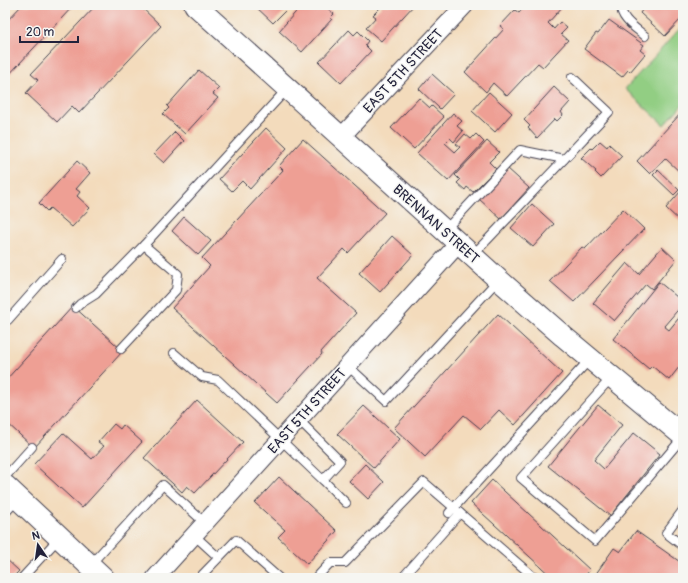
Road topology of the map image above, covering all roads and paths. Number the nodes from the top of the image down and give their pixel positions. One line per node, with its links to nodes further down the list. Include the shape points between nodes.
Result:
1 (195, 5): 6 (street, BRENNAN STREET)
2 (465, 5): 7 (street, EAST 5TH STREET)
3 (621, 5): 4 (lane, via 624,17)
4 (645, 36)
5 (572, 77): 8 (lane, via 609,112)
6 (287, 88): 7 (street, BRENNAN STREET); 10 (lane)
7 (341, 137): 9 (street, BRENNAN STREET)
8 (564, 159): 9 (lane); 9 (lane, via 520,150)
9 (458, 244): 12 (street, BRENNAN STREET); 18 (street, EAST 5TH STREET)
10 (144, 245): 13 (lane, via 96,294); 15 (lane, via 178,274 176,290)
11 (62, 259): 14 (lane)
12 (499, 280): 17 (street, BRENNAN STREET); 18 (lane, via 386,401)
13 (76, 308)
14 (6, 320)
15 (121, 349)
16 (174, 353): 22 (lane, via 202,377 218,380)
17 (590, 359): 19 (street, BRENNAN STREET); 29 (lane)
18 (348, 366): 20 (street, EAST 5TH STREET)
19 (612, 377): 21 (street, BRENNAN STREET); 21 (lane, via 521,478 594,541)
20 (299, 420): 22 (street, EAST 5TH STREET); 25 (lane, via 340,461)
21 (680, 428)
22 (280, 440): 25 (lane); 30 (street, EAST 5TH STREET)
23 (32, 447): 24 (lane)
24 (5, 477)
25 (322, 480): 27 (lane)
26 (9, 499): 31 (main road)
27 (346, 503)
28 (683, 510): 32 (lane, via 666,533)
29 (454, 511): 39 (lane, via 424,482 345,563 330,563); 40 (lane); 41 (lane)
30 (199, 529): 33 (lane); 34 (lane, via 163,485); 36 (street, EAST 5TH STREET)
31 (60, 537): 34 (main road); 35 (lane)
32 (683, 546)
33 (218, 557): 37 (lane, via 202,575); 38 (lane, via 236,540)
34 (96, 572)
35 (22, 578)
36 (155, 578)
37 (205, 578)
38 (279, 578)
39 (316, 578)
40 (402, 578)
41 (535, 578)

